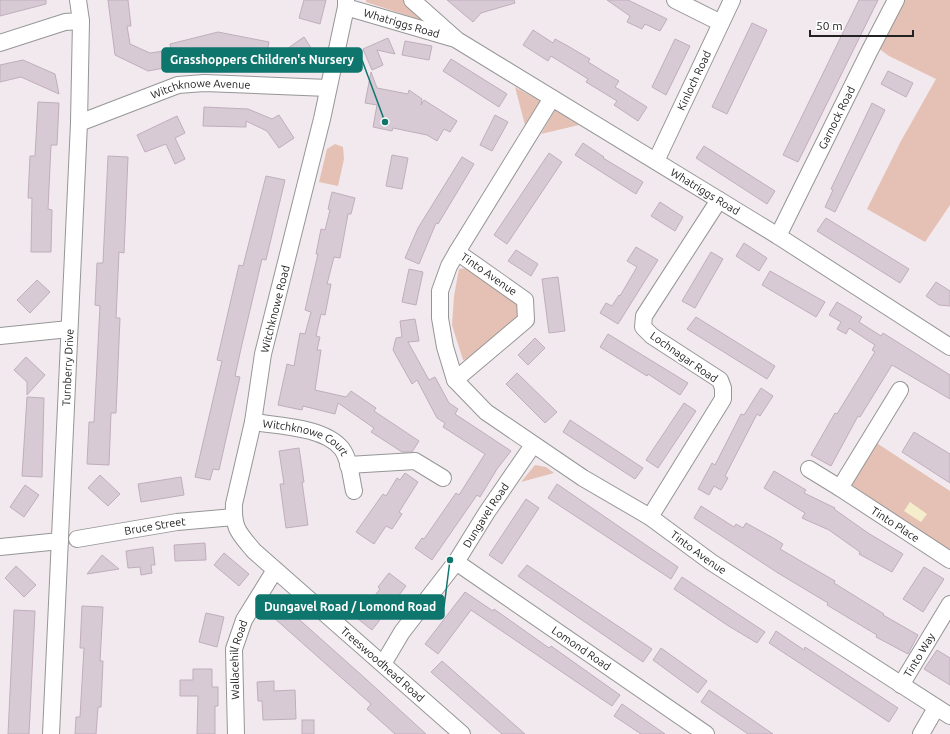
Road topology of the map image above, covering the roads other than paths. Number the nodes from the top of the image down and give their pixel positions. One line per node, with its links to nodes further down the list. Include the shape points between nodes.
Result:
1 (78, 0): 7 (street, Turnberry Drive)
2 (412, 0): 9 (street, Whatriggs Road)
3 (675, 0): 8 (street)
4 (732, 0): 8 (street, Kinloch Road)
5 (896, 0): 16 (street, Garnock Road)
6 (346, 4): 9 (street, Whatriggs Road); 11 (street, Witchknowe Road)
7 (81, 20): 10 (street, via 65,22); 13 (street, Turnberry Drive)
8 (721, 23): 14 (street, Kinloch Road)
9 (457, 40): 12 (street, Whatriggs Road)
10 (0, 43)
11 (328, 88): 13 (street, Witchknowe Avenue, via 204,83 178,85); 23 (street, Witchknowe Road, via 264,354)
12 (552, 98): 14 (street, Whatriggs Road); 17 (street, Tinto Avenue)
13 (79, 123): 18 (street, Turnberry Drive)
14 (656, 161): 15 (street, Whatriggs Road)
15 (719, 200): 16 (street, Whatriggs Road); 31 (street, Lochnagar Road, via 644,316 644,327 652,336 720,380 723,388 723,399)
16 (778, 236): 20 (street, Whatriggs Road)
17 (457, 252): 21 (street, Tinto Avenue, via 440,291 440,318); 21 (street, Tinto Avenue, via 526,300 526,320)
18 (70, 328): 19 (street); 33 (street, Turnberry Drive)
19 (0, 336)
20 (950, 347)
21 (455, 380): 24 (street, Tinto Avenue, via 486,412)
22 (900, 390): 28 (street)
23 (253, 422): 25 (street, Witchknowe Court, via 316,432 343,450); 30 (street, Witchknowe Road, via 234,504)
24 (533, 445): 31 (street, Tinto Avenue, via 582,478); 36 (street, Dungavel Road)
25 (348, 465): 27 (street, Witchknowe Court, via 415,461); 29 (street, Witchknowe Court)
26 (809, 469): 28 (street, Tinto Place)
27 (443, 478)
28 (840, 488): 35 (street, Tinto Place)
29 (354, 490)
30 (234, 517): 32 (street, Bruce Street, via 177,522); 37 (street, Witchknowe Road, via 237,530 254,551)
31 (650, 517): 41 (street, Tinto Avenue, via 711,562)
32 (77, 538)
33 (60, 541): 34 (street); 44 (street, Turnberry Drive)
34 (0, 546)
35 (950, 560)
36 (456, 562): 40 (street, Dungavel Road, via 402,632); 47 (street, Lomond Road)
37 (275, 570): 38 (street, Witchknowe Road); 45 (street, Wallacehill Road, via 244,620 234,649)
38 (302, 594): 40 (street, Treeswoodhead Road)
39 (950, 604): 41 (street, Tinto Way)
40 (383, 664): 46 (street, Treeswoodhead Road)
41 (901, 685): 42 (street, Tinto Avenue)
42 (936, 708): 43 (street, Tinto Avenue); 48 (street)
43 (950, 716)
44 (51, 734)
45 (236, 734)
46 (462, 734)
47 (706, 734)
48 (921, 734)

